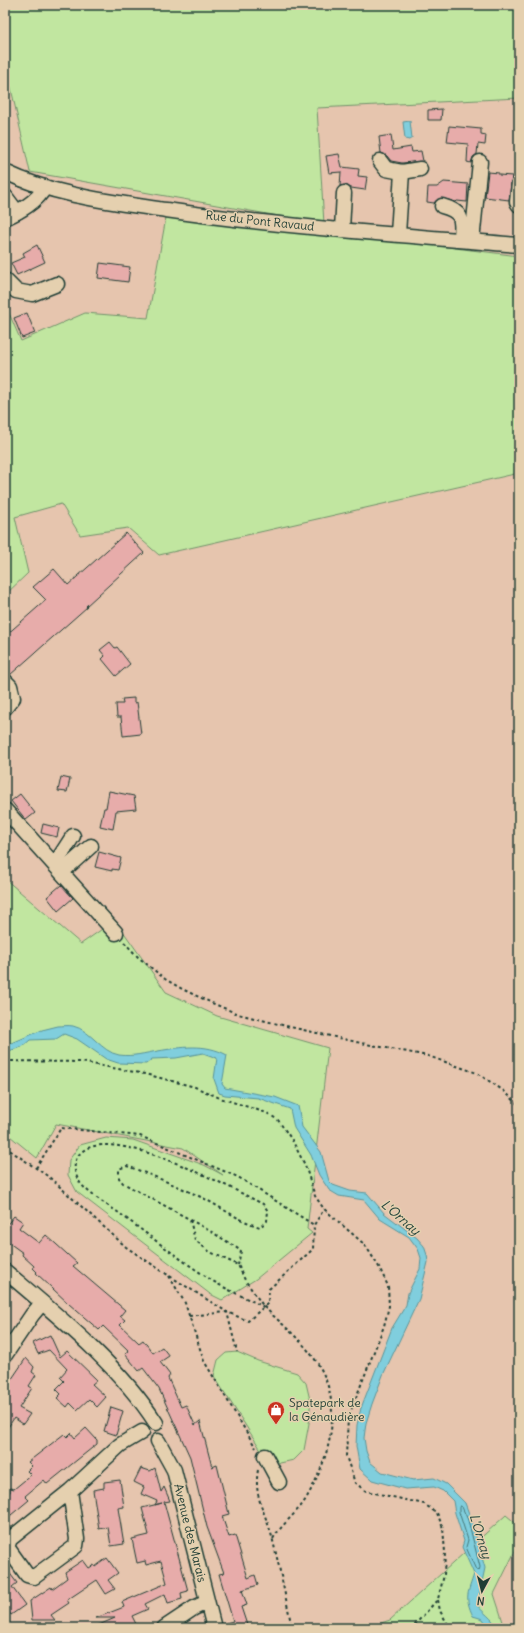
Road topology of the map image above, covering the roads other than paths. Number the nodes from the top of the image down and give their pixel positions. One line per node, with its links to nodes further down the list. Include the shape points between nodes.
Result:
1 (380, 162): 5 (street, via 386,170)
2 (480, 162): 15 (street)
3 (420, 169): 5 (street)
4 (5, 172): 7 (street, Rue du Pont Ravaud)
5 (402, 172): 14 (street)
6 (519, 183): 10 (street)
7 (46, 188): 12 (street, via 42,194); 13 (street, Rue du Pont Ravaud, via 225,218)
8 (344, 193): 13 (street)
9 (5, 196): 12 (street)
10 (519, 205)
11 (442, 206): 15 (street, via 454,209 462,221)
12 (11, 215)
13 (342, 229): 14 (street, Rue du Pont Ravaud)
14 (398, 234): 15 (street, Rue du Pont Ravaud)
15 (467, 240): 16 (street, Rue du Pont Ravaud)
16 (519, 245)
17 (5, 280): 18 (street, via 16,291 32,294)
18 (57, 284)
19 (5, 681): 20 (street, via 10,686 13,698)
20 (5, 708)
21 (5, 810): 24 (street)
22 (73, 836): 24 (street)
23 (91, 846): 24 (street)
24 (59, 868): 25 (street)
25 (116, 933)
26 (5, 1271): 27 (street, Avenue des Marais)
27 (42, 1303): 28 (street); 29 (street, Avenue des Marais, via 107,1362 135,1394)
28 (5, 1355)
29 (150, 1433): 32 (street, via 120,1445); 33 (street, Avenue des Marais, via 174,1470)
30 (264, 1458): 31 (street)
31 (279, 1482)
32 (70, 1491): 32 (street, via 10,1539 8,1547 27,1575 34,1577 76,1546)
33 (207, 1602): 34 (street); 35 (street, Avenue des Marais)
34 (164, 1628)
35 (214, 1628)

